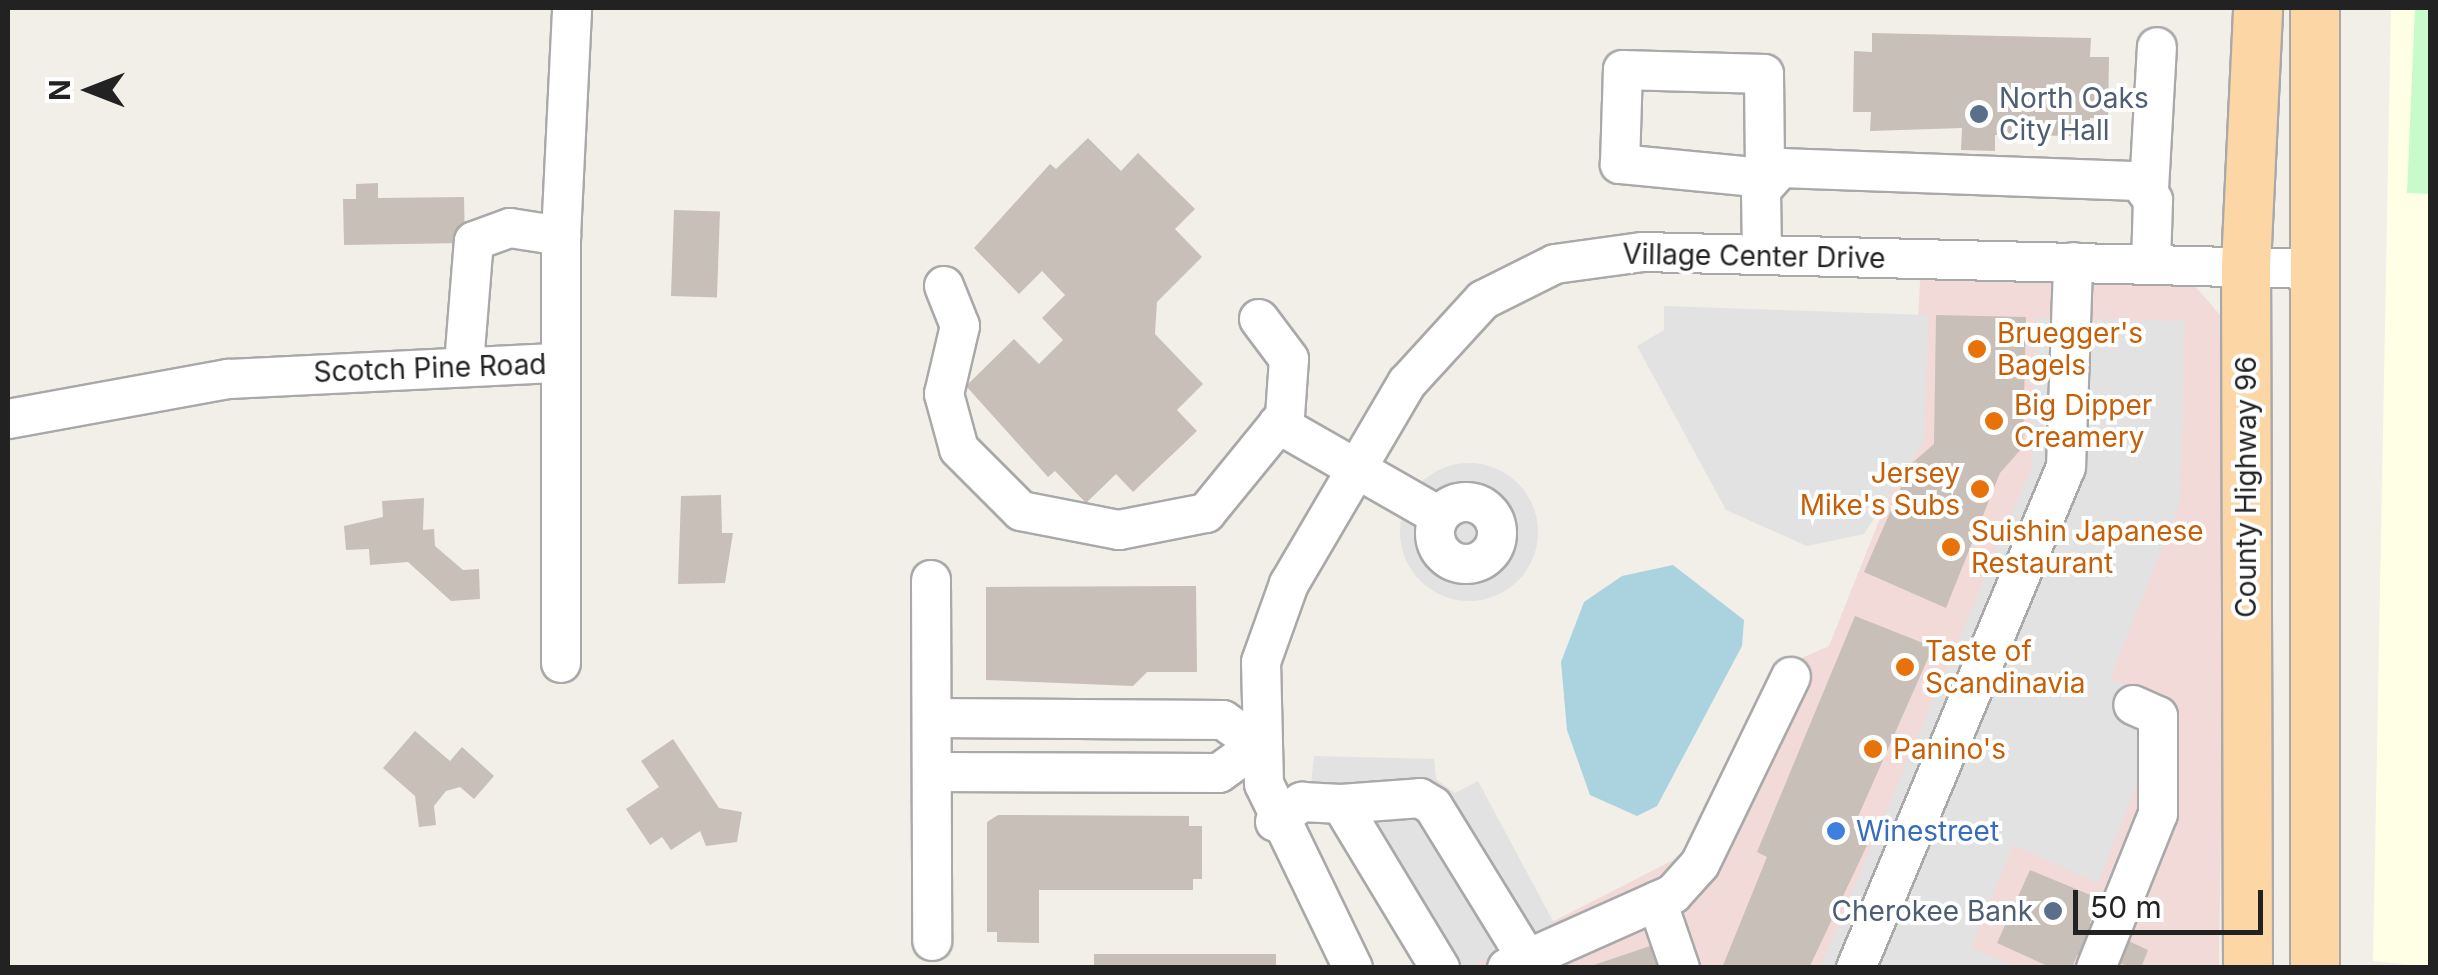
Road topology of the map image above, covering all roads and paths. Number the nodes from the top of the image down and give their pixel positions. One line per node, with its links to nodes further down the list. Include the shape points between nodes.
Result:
1 (572, 8): 7 (street, Scotch Pine Road)
2 (2258, 8): 11 (main road, County Highway 96)
3 (2315, 8): 12 (main road)
4 (2157, 47): 6 (street)
5 (1765, 178): 5 (street, via 1764,74 1623,70 1620,164); 6 (street, via 1781,168 2128,178); 8 (street)
6 (2149, 189): 10 (street)
7 (560, 236): 15 (street, via 510,228 474,241); 16 (street, Scotch Pine Road)
8 (1762, 255): 9 (street, Village Center Drive); 19 (street, Village Center Drive, via 1595,255 1517,280 1428,352)
9 (2072, 262): 10 (street, Village Center Drive); 37 (street, via 2066,467)
10 (2151, 264): 11 (street, Village Center Drive)
11 (2246, 266): 12 (street, Village Center Drive); 39 (main road, County Highway 96)
12 (2312, 269): 32 (main road)
13 (944, 286): 18 (street, via 960,326 944,418 994,487 1047,522 1118,530 1206,513)
14 (1259, 319): 18 (street, via 1289,359)
15 (464, 364): 16 (street, Scotch Pine Road); 17 (street, Scotch Pine Road, via 228,379)
16 (561, 364): 22 (street)
17 (8, 419)
18 (1278, 424): 19 (street)
19 (1356, 470): 20 (street); 26 (street, Village Center Drive, via 1270,624)
20 (1438, 516)
21 (931, 580): 25 (street)
22 (562, 662)
23 (1791, 677): 30 (street, via 1700,864)
24 (2132, 706): 38 (street, via 2158,716 2158,814)
25 (932, 718): 26 (street, via 1222,720); 27 (street)
26 (1258, 745): 27 (street, via 1219,773); 29 (street, Village Center Drive)
27 (932, 772): 31 (street)
28 (1341, 804): 29 (street, via 1302,802); 33 (street, via 1420,798 1432,806); 35 (street)
29 (1275, 822): 34 (street, Village Center Drive)
30 (1658, 901): 33 (street); 36 (street)
31 (932, 941)
32 (2320, 956)
33 (1517, 963)
34 (1353, 968)
35 (1440, 968)
36 (1680, 968)
37 (1856, 968)
38 (2096, 968)
39 (2248, 968)

